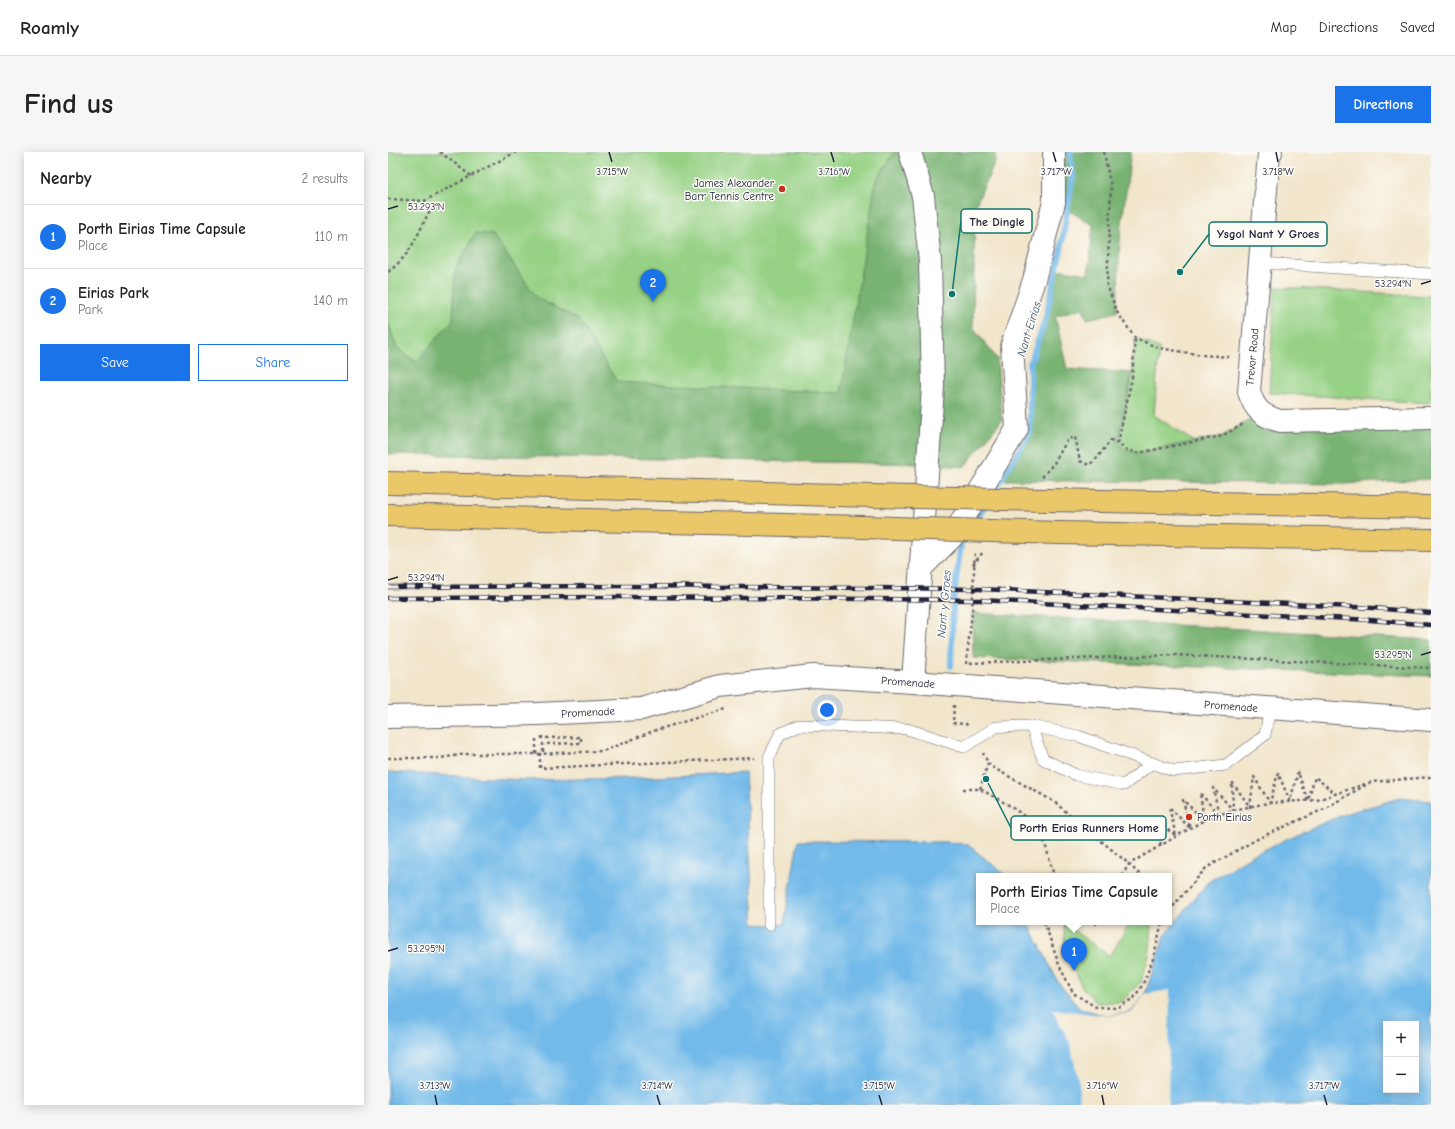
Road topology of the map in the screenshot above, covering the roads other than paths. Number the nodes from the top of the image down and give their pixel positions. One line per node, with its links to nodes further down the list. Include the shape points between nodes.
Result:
1 (910, 152): 13 (street, via 923,196 930,261 934,387)
2 (1054, 152): 13 (street, via 1054,202 1034,280 1012,345 1017,429 952,537)
3 (1272, 152): 4 (street, Trevor Road)
4 (1260, 263): 5 (lane); 6 (street, Trevor Road, via 1249,392 1261,413 1280,421)
5 (1431, 274)
6 (1431, 418)
7 (388, 484): 9 (highway, bridge, via 872,496 1044,490)
8 (1431, 501): 9 (highway)
9 (1257, 503): 10 (highway)
10 (1431, 507)
11 (388, 515): 12 (highway, bridge)
12 (1431, 540)
13 (922, 567): 14 (street)
14 (913, 682): 15 (street, Promenade, via 959,695); 16 (street, Promenade, via 813,676 720,686 642,709)
15 (1270, 708): 17 (street, Promenade); 19 (lane, via 1265,735 1226,765 1174,771)
16 (388, 717)
17 (1431, 720)
18 (1031, 726): 19 (lane, via 1078,736); 19 (lane, via 1043,759 1076,775 1124,785); 20 (lane, via 996,727 964,747 907,729 799,725 780,734 768,757)
19 (1152, 763)
20 (769, 926)

